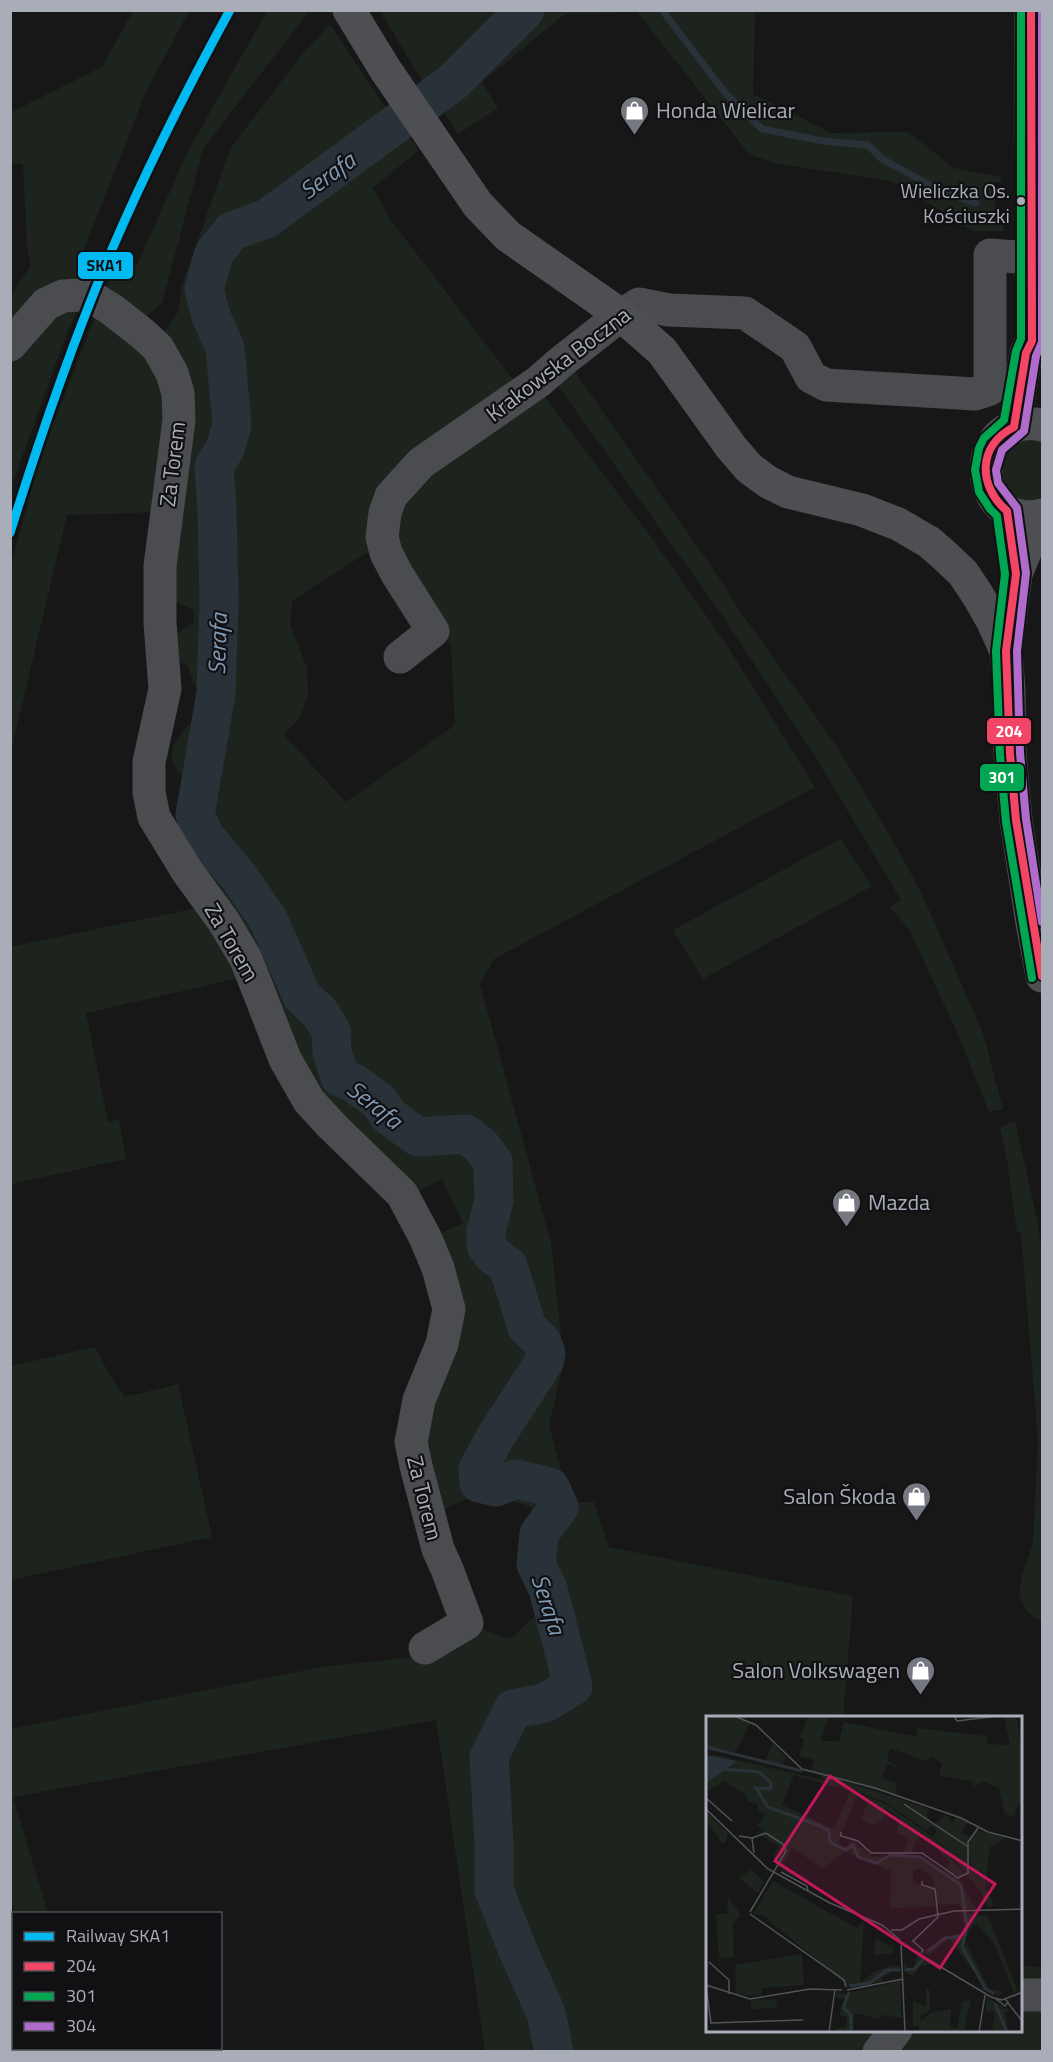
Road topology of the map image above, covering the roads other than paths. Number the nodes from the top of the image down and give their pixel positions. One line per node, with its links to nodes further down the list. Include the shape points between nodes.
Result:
1 (349, 10): 4 (main road, via 478,205 508,236)
2 (1031, 10): 3 (main road)
3 (1032, 258): 4 (street, Krakowska Boczna, via 990,255 990,389 975,394 826,385 811,377 795,347 745,313 669,310 639,304); 5 (main road)
4 (621, 315): 12 (main road, via 662,351 748,468 788,492 862,510 898,524 928,542 963,573); 13 (street, Krakowska Boczna, via 538,382 422,463 391,496 382,537 386,553 433,631)
5 (1032, 341): 7 (main road, via 1039,354); 8 (main road, via 1026,353)
6 (10, 345): 15 (street, Za Torem, via 46,303 63,296 81,295 111,309 158,348 176,383 179,420 160,566 165,688 149,762 149,792 154,817 246,959 285,1059 309,1101 402,1194 438,1268 449,1309 442,1344 419,1400 411,1442 438,1549 467,1623)
7 (1042, 398)
8 (1028, 426): 9 (main road, via 1006,431 993,444 986,460 986,479 992,495)
9 (1007, 510): 10 (main road, via 1022,516); 11 (main road)
10 (1041, 516): 11 (main road)
11 (1016, 574): 12 (main road)
12 (1006, 651): 14 (main road, via 1016,820)
13 (400, 657)
14 (1042, 976)
15 (425, 1648)
16 (1023, 1995): 17 (street)
17 (1042, 1995)
18 (895, 2032): 19 (street)
19 (879, 2052)

